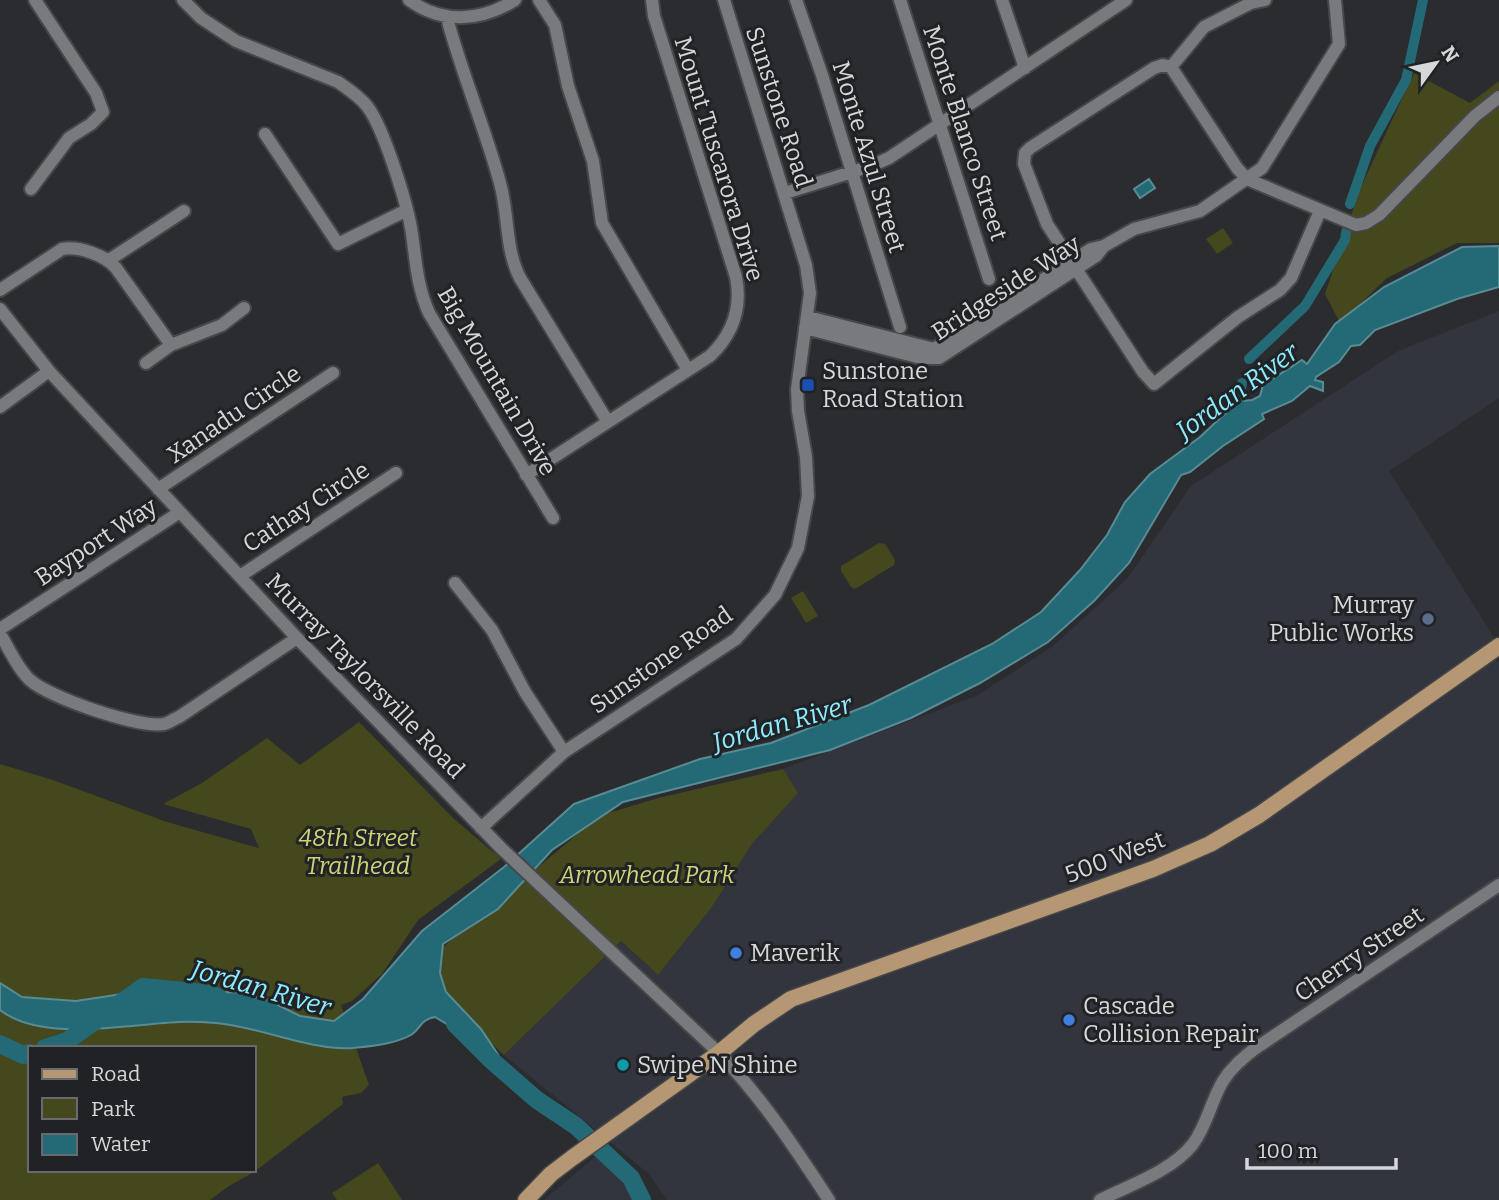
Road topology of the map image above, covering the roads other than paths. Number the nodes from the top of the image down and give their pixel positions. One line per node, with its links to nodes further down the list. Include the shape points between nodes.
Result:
1 (35, 0): 22 (street, via 96,93 103,112 69,138)
2 (183, 0): 24 (street, Big Mountain Drive, via 236,41 325,76 358,97 377,121)
3 (408, 0): 14 (street)
4 (514, 0): 14 (street, via 493,11)
5 (539, 0): 37 (street, via 555,25 568,86 593,161 602,223)
6 (652, 0): 37 (street, Mount Tuscarora Drive, via 738,287 736,317 725,339)
7 (724, 0): 23 (street, Sunstone Road)
8 (796, 0): 20 (street, Monte Azul Street)
9 (900, 0): 18 (street, Monte Blanco Street)
10 (1002, 0): 16 (street)
11 (1126, 0): 16 (street)
12 (1265, 0): 15 (street, via 1204,27)
13 (1335, 0): 21 (street, Bridgeside Way, via 1339,44 1262,168)
14 (447, 18): 41 (street, via 499,180 512,260)
15 (1171, 67): 21 (street); 28 (street, via 1154,68 1024,153 1037,202)
16 (1025, 68): 18 (street)
17 (1499, 97): 26 (street, via 1374,219 1356,225)
18 (940, 124): 20 (street, via 889,158); 29 (street, Monte Blanco Street)
19 (265, 134): 24 (street, via 338,244)
20 (852, 173): 23 (street); 34 (street, Monte Azul Street)
21 (1247, 179): 26 (street); 28 (street, Bridgeside Way, via 1199,211 1134,229 1091,248)
22 (31, 189)
23 (785, 193): 33 (street, Sunstone Road, via 806,265 810,293)
24 (407, 210): 43 (street, Big Mountain Drive, via 426,305)
25 (184, 211): 27 (street)
26 (1320, 211): 28 (street, via 1291,278 1280,290 1154,384)
27 (109, 260): 30 (street, via 62,249); 35 (street)
28 (1074, 265): 33 (street, Bridgeside Way, via 934,349)
29 (989, 279)
30 (0, 290)
31 (244, 308): 35 (street, via 222,325)
32 (0, 309): 38 (street, Murray Taylorsville Road)
33 (806, 323): 52 (street, Sunstone Road, via 797,389 808,496 798,548 775,595 736,639)
34 (900, 327)
35 (171, 345): 36 (street)
36 (146, 363)
37 (688, 370): 41 (street, Mount Tuscarora Drive)
38 (49, 371): 40 (street); 44 (street, Murray Taylorsville Road)
39 (333, 373): 44 (street, Xanadu Circle)
40 (0, 407)
41 (608, 422): 43 (street, Mount Tuscarora Drive)
42 (396, 473): 47 (street, Cathay Circle)
43 (526, 475): 46 (street, Big Mountain Drive)
44 (158, 489): 45 (street, Murray Taylorsville Road)
45 (180, 512): 47 (street, Murray Taylorsville Road); 49 (street, Bayport Way)
46 (553, 518)
47 (240, 576): 50 (street, Murray Taylorsville Road)
48 (455, 583): 52 (street, via 492,630)
49 (0, 632): 50 (street, via 35,684 78,704 151,724 179,717)
50 (297, 638): 53 (street, Murray Taylorsville Road)
51 (1499, 646): 55 (main road, 500 West, via 1273,806 1210,844 1153,869 791,999)
52 (564, 752): 53 (street, Sunstone Road)
53 (481, 828): 55 (street, Murray Taylorsville Road)
54 (1499, 885): 58 (street, Cherry Street, via 1237,1063 1223,1080 1203,1128 1186,1151)
55 (719, 1054): 56 (main road, 500 West, via 585,1148); 57 (street, Murray Taylorsville Road, via 759,1098)
56 (526, 1200)
57 (829, 1200)
58 (1100, 1200)

